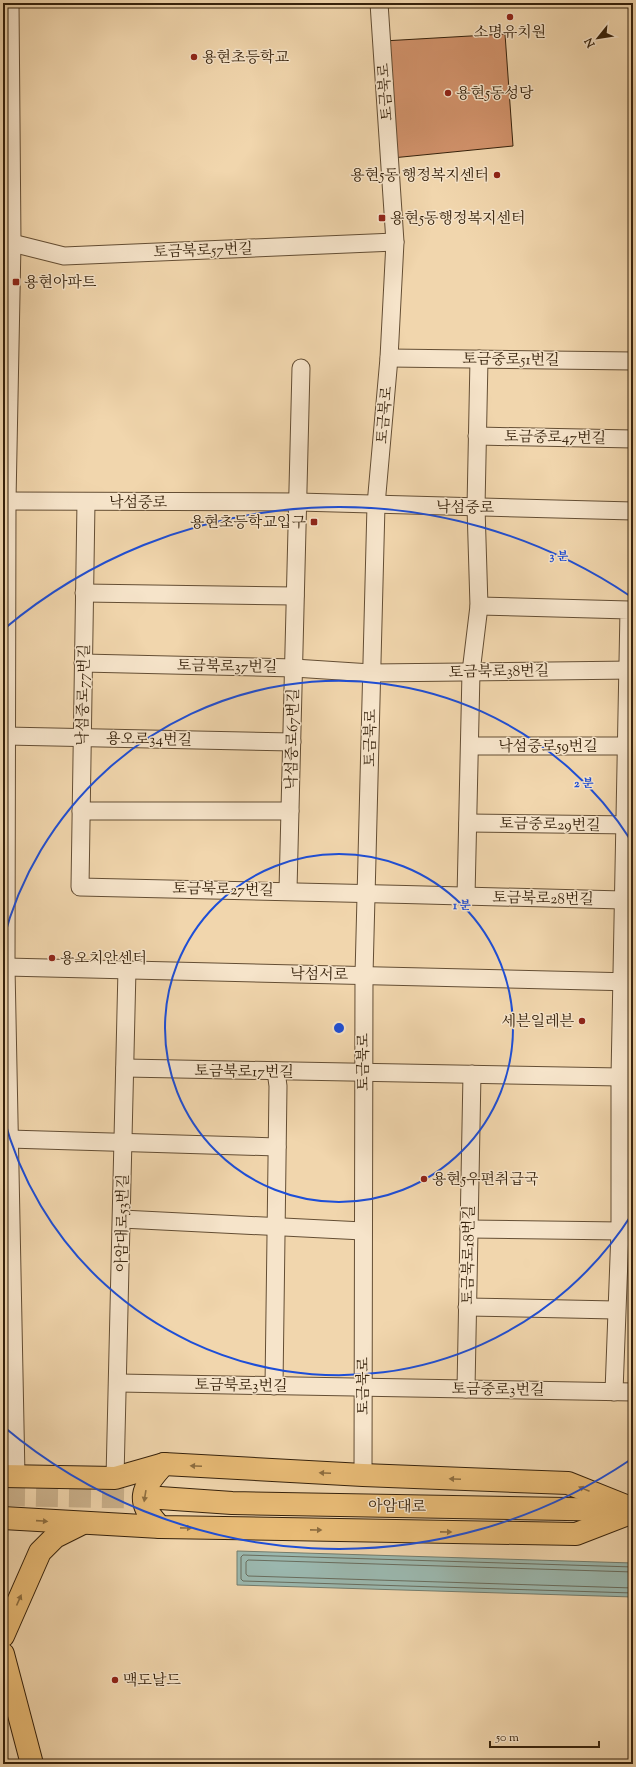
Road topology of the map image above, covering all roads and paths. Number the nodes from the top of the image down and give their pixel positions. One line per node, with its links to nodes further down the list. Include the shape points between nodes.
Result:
1 (10, 3): 4 (street)
2 (379, 3): 3 (street, 토금북로)
3 (395, 242): 4 (street, 토금북로57번길, via 64,256); 5 (street, 토금북로)
4 (12, 243): 11 (street)
5 (389, 358): 6 (street, 토금중로51번길); 14 (street, 토금북로)
6 (479, 359): 7 (street, 토금중로51번길); 9 (street)
7 (633, 362)
8 (301, 368): 13 (street)
9 (477, 436): 10 (street, 토금중로47번길); 15 (street)
10 (633, 439)
11 (5, 501): 12 (street, 낙섬중로); 25 (street)
12 (86, 502): 13 (street, 낙섬중로); 17 (street, 낙섬중로77번길)
13 (298, 502): 14 (street, 낙섬중로); 18 (street, 낙섬중로67번길)
14 (376, 505): 15 (street, 낙섬중로); 24 (street, 토금북로)
15 (476, 507): 16 (street, 낙섬중로); 19 (street)
16 (633, 511)
17 (84, 593): 18 (street); 20 (street, 낙섬중로77번길)
18 (295, 596): 21 (street, 낙섬중로67번길)
19 (478, 606): 22 (street, via 629,610); 23 (street)
20 (83, 663): 21 (street, 토금북로37번길); 26 (street, 낙섬중로77번길)
21 (294, 668): 24 (street, 토금북로37번길); 27 (street, 낙섬중로67번길)
22 (630, 670): 23 (street, 토금북로38번길); 29 (street)
23 (471, 672): 24 (street, 토금북로38번길); 28 (street)
24 (371, 673): 36 (street, 토금북로)
25 (6, 736): 26 (street, 용오로34번길); 39 (street)
26 (82, 738): 27 (street, 용오로34번길); 30 (street, 낙섬중로77번길)
27 (292, 742): 31 (street, 낙섬중로67번길)
28 (470, 746): 29 (street, 낙섬중로59번길); 32 (street)
29 (626, 746): 33 (street)
30 (81, 811): 31 (street, 낙섬중로67번길); 34 (street, 낙섬중로77번길)
31 (290, 811): 35 (street, 낙섬중로67번길)
32 (468, 823): 33 (street, 토금중로29번길); 37 (street)
33 (629, 825): 38 (street)
34 (80, 887): 35 (street, 토금북로27번길)
35 (288, 890): 36 (street, 토금북로27번길)
36 (366, 894): 37 (street, 토금북로28번길); 41 (street, 토금북로)
37 (466, 897): 38 (street, 토금북로28번길)
38 (623, 900): 42 (street)
39 (6, 967): 40 (street, 낙섬서로); 48 (street)
40 (127, 969): 41 (street, 낙섬서로); 43 (street, 아암대로53번길)
41 (364, 975): 42 (street, 낙섬서로); 45 (street, 토금북로)
42 (627, 982): 47 (street)
43 (126, 1068): 44 (street, 토금북로17번길); 49 (street, 아암대로53번길)
44 (276, 1071): 45 (street, 토금북로17번길); 50 (street)
45 (364, 1073): 46 (street); 54 (street, 토금북로)
46 (472, 1074): 47 (street); 53 (street, 토금북로18번길)
47 (620, 1077): 55 (street)
48 (9, 1139): 49 (street); 66 (street)
49 (124, 1144): 50 (street); 51 (street, 아암대로53번길)
50 (277, 1147): 52 (street)
51 (122, 1219): 52 (street); 58 (street, 아암대로53번길)
52 (276, 1227): 54 (street); 59 (street)
53 (469, 1229): 55 (street); 56 (street, 토금북로18번길)
54 (363, 1231): 60 (street, 토금북로)
55 (620, 1231): 57 (street)
56 (467, 1307): 57 (street); 61 (street, 토금북로18번길)
57 (615, 1310): 62 (street)
58 (119, 1382): 59 (street, 토금북로3번길); 67 (street, 아암대로53번길)
59 (274, 1386): 60 (street, 토금북로3번길)
60 (362, 1388): 61 (street, 토금중로3번길); 65 (street, 토금북로)
61 (466, 1389): 62 (street, 토금중로3번길)
62 (614, 1392): 63 (street, 토금중로3번길)
63 (633, 1392)
64 (164, 1464): 65 (main road, one-way to 64); 67 (main road); 72 (main road, one-way to 72, via 151,1479 145,1491 144,1503 149,1516)
65 (363, 1475): 69 (main road, one-way to 65, via 568,1483)
66 (9, 1476): 67 (main road)
67 (115, 1478)
68 (160, 1498): 69 (main road, 아암대로, via 232,1503)
69 (633, 1511): 72 (main road, one-way to 69, via 576,1534)
70 (3, 1518): 71 (main road, one-way to 71)
71 (83, 1523): 72 (main road); 73 (main road, one-way to 71, via 40,1552 55,1537)
72 (160, 1527)
73 (3, 1636)
74 (3, 1654): 75 (main road)
75 (32, 1764)

